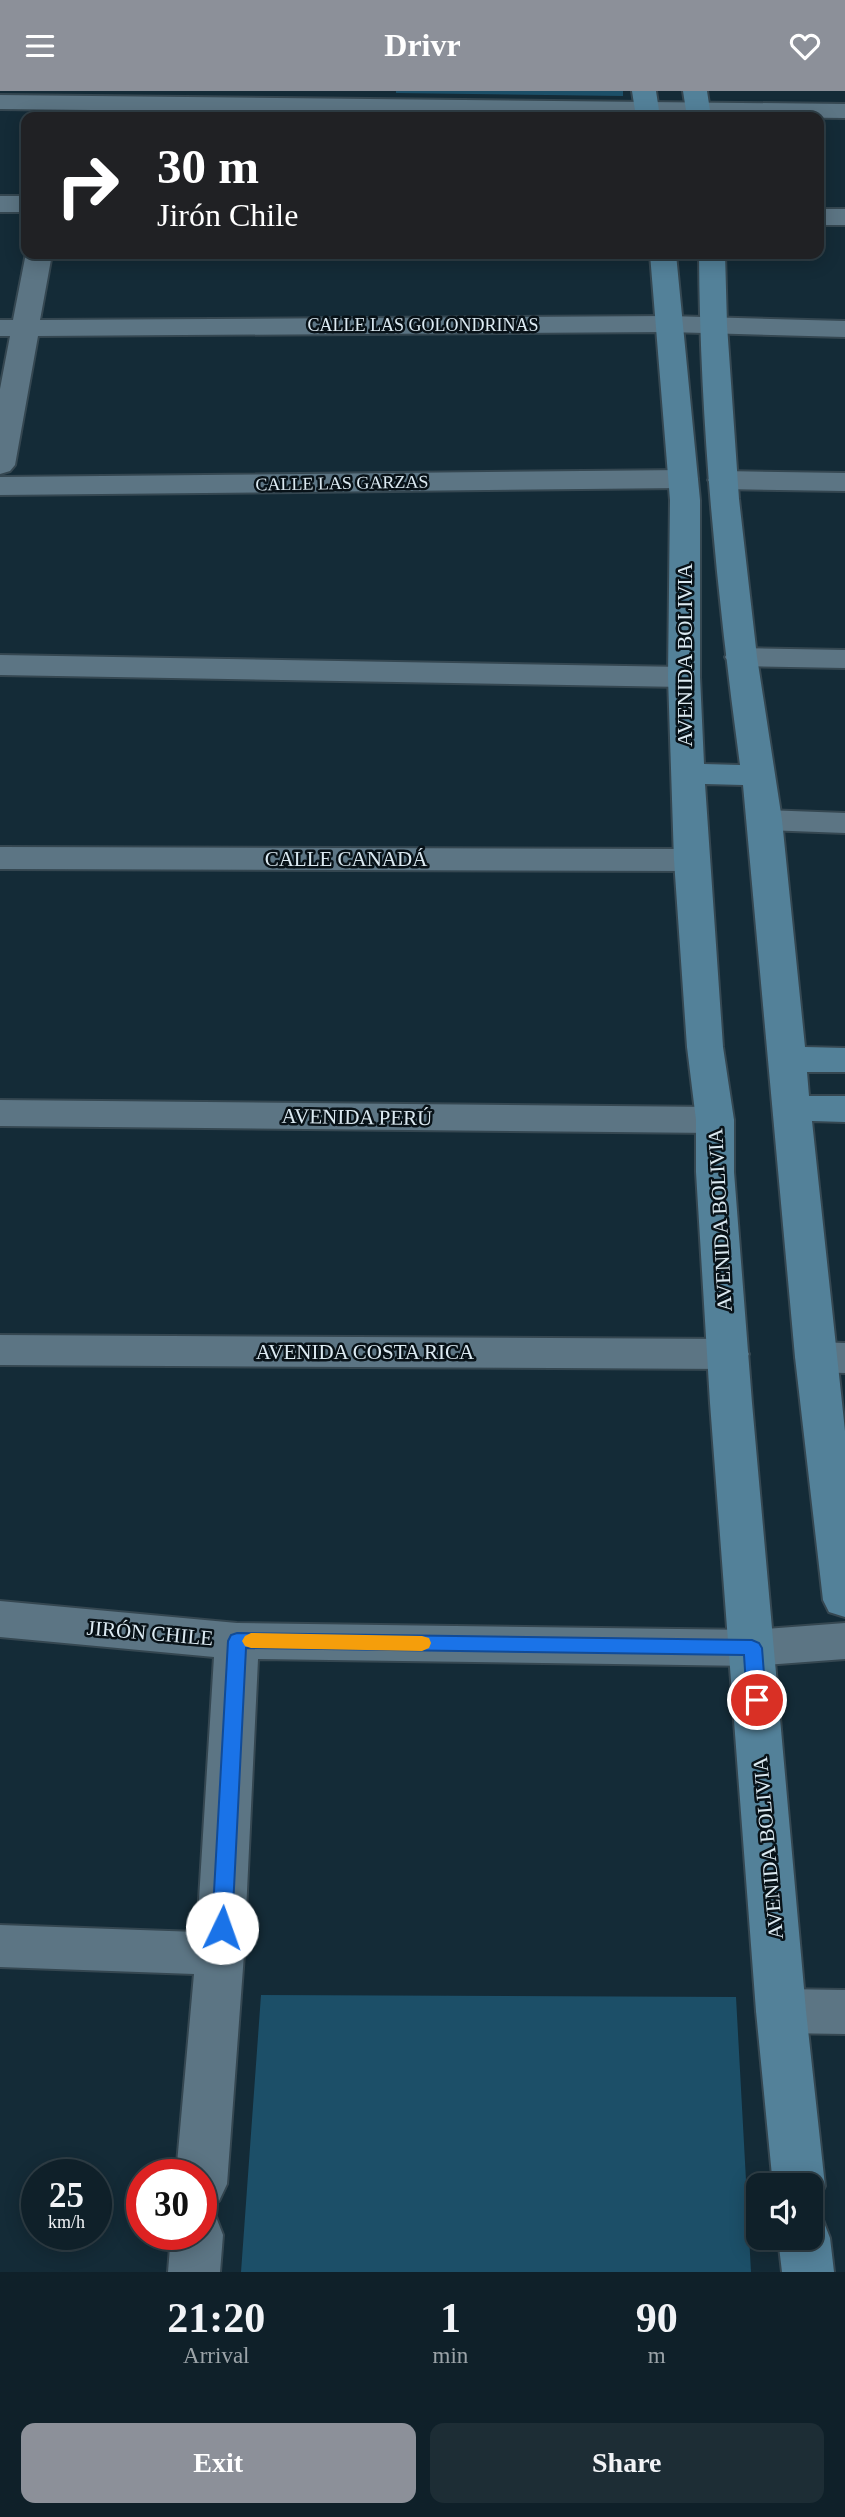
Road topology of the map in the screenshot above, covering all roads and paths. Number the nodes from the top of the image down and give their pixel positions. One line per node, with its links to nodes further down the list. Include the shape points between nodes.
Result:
1 (0, 102): 2 (street)
2 (70, 104): 3 (street)
3 (646, 106): 4 (street)
4 (698, 106): 5 (street)
5 (845, 111)
6 (0, 204): 7 (street)
7 (21, 204)
8 (824, 217): 9 (street)
9 (845, 218)
10 (37, 259): 15 (street)
11 (663, 259): 13 (main road, AVENIDA BOLIVIA)
12 (712, 259): 14 (main road)
13 (669, 324): 14 (street, CALLE LAS GOLONDRINAS); 15 (street, CALLE LAS GOLONDRINAS); 18 (main road, AVENIDA BOLIVIA)
14 (713, 325): 16 (street, CALLE LAS GOLONDRINAS); 19 (main road)
15 (12, 328): 17 (street)
16 (845, 328)
17 (0, 465)
18 (683, 479): 21 (street, CALLE LAS GARZAS); 25 (main road, AVENIDA BOLIVIA)
19 (723, 480): 20 (street); 22 (main road)
20 (845, 482)
21 (0, 486)
22 (741, 657): 23 (street); 27 (main road)
23 (845, 659)
24 (0, 665): 25 (street)
25 (684, 677): 26 (main road, AVENIDA BOLIVIA)
26 (686, 773): 27 (main road); 31 (main road, AVENIDA BOLIVIA)
27 (757, 775): 28 (main road)
28 (765, 820): 29 (street); 32 (main road)
29 (845, 823)
30 (0, 858): 31 (street, CALLE CANADÁ)
31 (691, 860): 37 (main road, AVENIDA BOLIVIA)
32 (786, 1059): 33 (main road); 34 (main road)
33 (845, 1060)
34 (791, 1108): 35 (main road); 40 (main road)
35 (845, 1109)
36 (0, 1113): 37 (street, AVENIDA PERÚ)
37 (715, 1120): 39 (main road, AVENIDA BOLIVIA)
38 (0, 1350): 39 (street, AVENIDA COSTA RICA)
39 (729, 1354): 45 (main road, AVENIDA BOLIVIA)
40 (830, 1358): 41 (main road)
41 (845, 1600)
42 (0, 1619): 43 (street, JIRÓN CHILE)
43 (237, 1641): 45 (street, JIRÓN CHILE); 47 (street)
44 (845, 1641): 45 (street, JIRÓN CHILE)
45 (752, 1648): 48 (main road, AVENIDA BOLIVIA)
46 (0, 1946): 47 (street)
47 (220, 1954): 50 (street)
48 (781, 2011): 49 (street); 51 (main road, AVENIDA BOLIVIA)
49 (845, 2012)
50 (203, 2159)
51 (798, 2173)
52 (196, 2250): 54 (street)
53 (805, 2250): 55 (main road)
54 (194, 2272)
55 (808, 2272)

